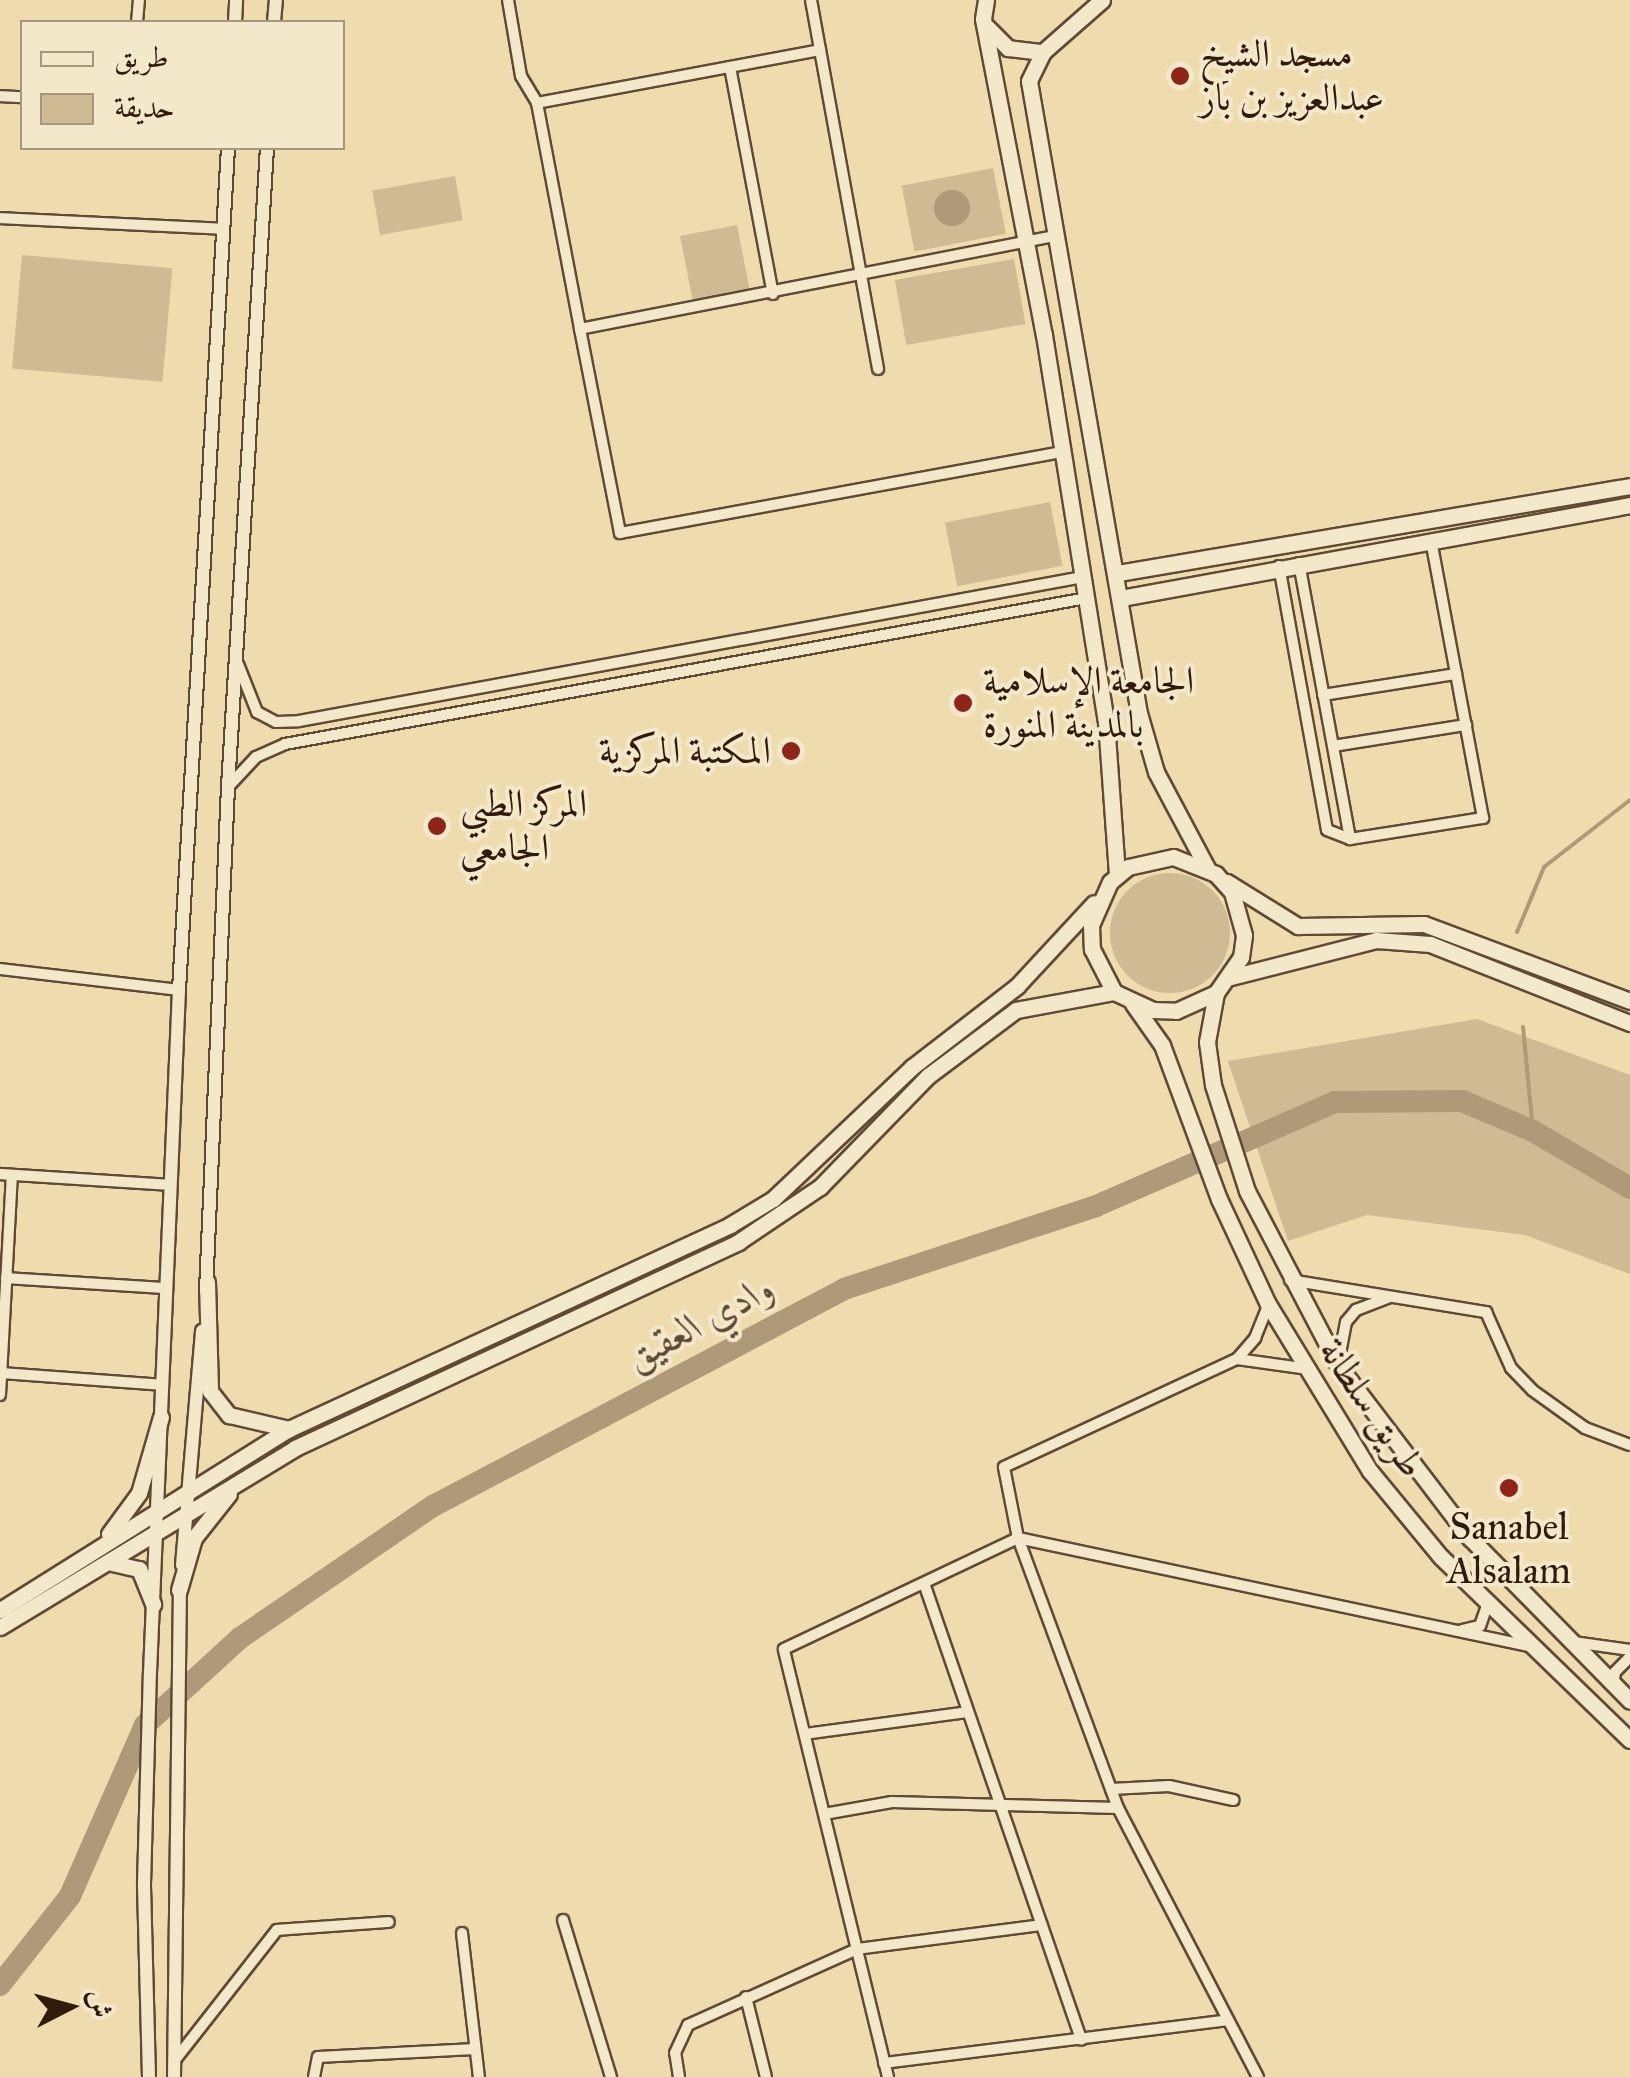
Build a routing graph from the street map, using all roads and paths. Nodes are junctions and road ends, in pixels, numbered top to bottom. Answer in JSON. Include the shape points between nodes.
{"nodes":[{"id":1,"x":508,"y":0,"type":"edge"},
{"id":2,"x":811,"y":0,"type":"edge"},
{"id":3,"x":986,"y":0,"type":"edge"},
{"id":4,"x":1102,"y":0,"type":"edge"},
{"id":5,"x":983,"y":19,"type":"junction"},
{"id":6,"x":820,"y":50,"type":"junction"},
{"id":7,"x":1043,"y":52,"type":"junction"},
{"id":8,"x":730,"y":67,"type":"junction"},
{"id":9,"x":537,"y":103,"type":"junction"},
{"id":10,"x":228,"y":150,"type":"edge"},
{"id":11,"x":267,"y":150,"type":"edge"},
{"id":12,"x":1042,"y":166,"type":"junction"},
{"id":13,"x":1011,"y":172,"type":"junction"},
{"id":14,"x":0,"y":218,"type":"edge"},
{"id":15,"x":222,"y":229,"type":"junction"},
{"id":16,"x":1054,"y":236,"type":"junction"},
{"id":17,"x":1026,"y":243,"type":"junction"},
{"id":18,"x":861,"y":278,"type":"junction"},
{"id":19,"x":773,"y":294,"type":"junction"},
{"id":20,"x":580,"y":328,"type":"junction"},
{"id":21,"x":878,"y":368,"type":"dead end"},
{"id":22,"x":1062,"y":452,"type":"junction"},
{"id":23,"x":1630,"y":486,"type":"edge"},
{"id":24,"x":1630,"y":505,"type":"edge"},
{"id":25,"x":1108,"y":526,"type":"junction"},
{"id":26,"x":1076,"y":532,"type":"junction"},
{"id":27,"x":1431,"y":539,"type":"junction"},
{"id":28,"x":1298,"y":562,"type":"junction"},
{"id":29,"x":1279,"y":565,"type":"junction"},
{"id":30,"x":1118,"y":574,"type":"junction"},
{"id":31,"x":1083,"y":577,"type":"junction"},
{"id":32,"x":1087,"y":598,"type":"junction"},
{"id":33,"x":1121,"y":598,"type":"junction"},
{"id":34,"x":236,"y":657,"type":"junction"},
{"id":35,"x":1456,"y":674,"type":"junction"},
{"id":36,"x":1323,"y":695,"type":"junction"},
{"id":37,"x":330,"y":715,"type":"junction"},
{"id":38,"x":1466,"y":725,"type":"junction"},
{"id":39,"x":332,"y":738,"type":"junction"},
{"id":40,"x":1333,"y":746,"type":"junction"},
{"id":41,"x":228,"y":787,"type":"junction"},
{"id":42,"x":1350,"y":838,"type":"junction"},
{"id":43,"x":1211,"y":871,"type":"junction"},
{"id":44,"x":1118,"y":875,"type":"junction"},
{"id":45,"x":1104,"y":892,"type":"junction"},
{"id":46,"x":0,"y":970,"type":"edge"},
{"id":47,"x":1231,"y":977,"type":"junction"},
{"id":48,"x":180,"y":990,"type":"junction"},
{"id":49,"x":1114,"y":992,"type":"junction"},
{"id":50,"x":1216,"y":994,"type":"junction"},
{"id":51,"x":1630,"y":1001,"type":"edge"},
{"id":52,"x":1132,"y":1003,"type":"junction"},
{"id":53,"x":1630,"y":1024,"type":"edge"},
{"id":54,"x":6,"y":1174,"type":"edge"},
{"id":55,"x":171,"y":1185,"type":"junction"},
{"id":56,"x":6,"y":1278,"type":"junction"},
{"id":57,"x":1289,"y":1280,"type":"junction"},
{"id":58,"x":207,"y":1282,"type":"junction"},
{"id":59,"x":167,"y":1288,"type":"junction"},
{"id":60,"x":1392,"y":1296,"type":"junction"},
{"id":61,"x":1268,"y":1304,"type":"junction"},
{"id":62,"x":1237,"y":1359,"type":"junction"},
{"id":63,"x":1338,"y":1364,"type":"junction"},
{"id":64,"x":1302,"y":1368,"type":"junction"},
{"id":65,"x":1,"y":1373,"type":"edge"},
{"id":66,"x":163,"y":1384,"type":"junction"},
{"id":67,"x":0,"y":1395,"type":"edge"},
{"id":68,"x":162,"y":1417,"type":"junction"},
{"id":69,"x":289,"y":1430,"type":"junction"},
{"id":70,"x":1629,"y":1441,"type":"edge"},
{"id":71,"x":261,"y":1467,"type":"junction"},
{"id":72,"x":188,"y":1490,"type":"junction"},
{"id":73,"x":160,"y":1508,"type":"junction"},
{"id":74,"x":186,"y":1515,"type":"junction"},
{"id":75,"x":159,"y":1532,"type":"junction"},
{"id":76,"x":1018,"y":1538,"type":"junction"},
{"id":77,"x":90,"y":1564,"type":"junction"},
{"id":78,"x":924,"y":1583,"type":"junction"},
{"id":79,"x":179,"y":1590,"type":"junction"},
{"id":80,"x":1488,"y":1603,"type":"junction"},
{"id":81,"x":153,"y":1604,"type":"junction"},
{"id":82,"x":0,"y":1610,"type":"edge"},
{"id":83,"x":0,"y":1627,"type":"edge"},
{"id":84,"x":1457,"y":1630,"type":"junction"},
{"id":85,"x":1573,"y":1642,"type":"junction"},
{"id":86,"x":1534,"y":1648,"type":"junction"},
{"id":87,"x":1630,"y":1653,"type":"edge"},
{"id":88,"x":1614,"y":1685,"type":"junction"},
{"id":89,"x":1630,"y":1701,"type":"edge"},
{"id":90,"x":968,"y":1712,"type":"junction"},
{"id":91,"x":805,"y":1734,"type":"junction"},
{"id":92,"x":1630,"y":1740,"type":"edge"},
{"id":93,"x":1111,"y":1789,"type":"junction"},
{"id":94,"x":1233,"y":1800,"type":"dead end"},
{"id":95,"x":1118,"y":1808,"type":"junction"},
{"id":96,"x":1002,"y":1810,"type":"junction"},
{"id":97,"x":824,"y":1814,"type":"junction"},
{"id":98,"x":563,"y":1920,"type":"dead end"},
{"id":99,"x":388,"y":1922,"type":"dead end"},
{"id":100,"x":1041,"y":1925,"type":"junction"},
{"id":101,"x":462,"y":1933,"type":"dead end"},
{"id":102,"x":857,"y":1948,"type":"junction"},
{"id":103,"x":746,"y":1997,"type":"junction"},
{"id":104,"x":1228,"y":2020,"type":"junction"},
{"id":105,"x":1080,"y":2040,"type":"junction"},
{"id":106,"x":475,"y":2049,"type":"junction"},
{"id":107,"x":174,"y":2061,"type":"junction"},
{"id":108,"x":884,"y":2062,"type":"junction"},
{"id":109,"x":149,"y":2077,"type":"edge"},
{"id":110,"x":174,"y":2077,"type":"edge"},
{"id":111,"x":314,"y":2077,"type":"edge"},
{"id":112,"x":479,"y":2077,"type":"edge"},
{"id":113,"x":612,"y":2077,"type":"edge"},
{"id":114,"x":679,"y":2077,"type":"edge"},
{"id":115,"x":766,"y":2077,"type":"edge"},
{"id":116,"x":888,"y":2077,"type":"edge"},
{"id":117,"x":1258,"y":2077,"type":"edge"}],
"edges":[{"from":1,"to":9,"type":"street","via":[[521,76]]},
{"from":2,"to":6,"type":"street"},
{"from":3,"to":5,"type":"main road"},
{"from":4,"to":7,"type":"main road"},
{"from":5,"to":7,"type":"main road","via":[[1008,48]]},
{"from":5,"to":13,"type":"main road"},
{"from":6,"to":8,"type":"street"},
{"from":6,"to":18,"type":"street"},
{"from":7,"to":12,"type":"main road","via":[[1029,81]]},
{"from":8,"to":9,"type":"street"},
{"from":8,"to":19,"type":"street"},
{"from":9,"to":20,"type":"street"},
{"from":10,"to":15,"type":"street"},
{"from":11,"to":34,"type":"street"},
{"from":12,"to":13,"type":"main road"},
{"from":12,"to":16,"type":"main road"},
{"from":13,"to":17,"type":"main road"},
{"from":14,"to":15,"type":"street"},
{"from":15,"to":48,"type":"street"},
{"from":16,"to":17,"type":"street"},
{"from":16,"to":25,"type":"main road"},
{"from":17,"to":18,"type":"street"},
{"from":17,"to":22,"type":"main road"},
{"from":18,"to":19,"type":"street"},
{"from":18,"to":21,"type":"street"},
{"from":19,"to":20,"type":"street"},
{"from":20,"to":22,"type":"street","via":[[620,534]]},
{"from":22,"to":26,"type":"main road"},
{"from":23,"to":30,"type":"main road"},
{"from":24,"to":27,"type":"main road"},
{"from":25,"to":26,"type":"main road"},
{"from":25,"to":30,"type":"main road"},
{"from":26,"to":31,"type":"main road"},
{"from":27,"to":28,"type":"main road"},
{"from":27,"to":35,"type":"street"},
{"from":28,"to":29,"type":"main road"},
{"from":28,"to":36,"type":"street"},
{"from":29,"to":33,"type":"main road"},
{"from":29,"to":42,"type":"street","via":[[1326,830]]},
{"from":30,"to":33,"type":"main road"},
{"from":31,"to":32,"type":"main road"},
{"from":31,"to":37,"type":"street"},
{"from":32,"to":39,"type":"street"},
{"from":32,"to":44,"type":"main road","via":[[1106,721]]},
{"from":33,"to":43,"type":"main road","via":[[1156,772]]},
{"from":34,"to":37,"type":"street","via":[[257,712],[276,722]]},
{"from":34,"to":41,"type":"street"},
{"from":35,"to":36,"type":"street"},
{"from":35,"to":38,"type":"street"},
{"from":36,"to":40,"type":"street"},
{"from":37,"to":39,"type":"street"},
{"from":38,"to":40,"type":"street"},
{"from":38,"to":42,"type":"street","via":[[1483,818]]},
{"from":39,"to":41,"type":"street","via":[[269,749]]},
{"from":40,"to":42,"type":"street"},
{"from":41,"to":58,"type":"street"},
{"from":43,"to":44,"type":"main road","via":[[1161,858]]},
{"from":43,"to":47,"type":"main road","via":[[1241,912],[1242,946]]},
{"from":43,"to":51,"type":"main road","via":[[1298,926],[1424,924]]},
{"from":44,"to":45,"type":"main road"},
{"from":45,"to":49,"type":"main road","via":[[1091,925],[1092,949]]},
{"from":45,"to":69,"type":"main road","via":[[1017,986],[942,1041],[773,1199]]},
{"from":46,"to":48,"type":"street"},
{"from":47,"to":50,"type":"main road"},
{"from":47,"to":53,"type":"main road","via":[[1376,940],[1430,944]]},
{"from":48,"to":55,"type":"street"},
{"from":49,"to":52,"type":"main road"},
{"from":49,"to":71,"type":"main road","via":[[1016,1010],[928,1076],[820,1187],[738,1242]]},
{"from":50,"to":52,"type":"main road","via":[[1176,1011]]},
{"from":50,"to":57,"type":"main road","name":"طريق سلطانة","via":[[1206,1042],[1247,1192]]},
{"from":52,"to":61,"type":"main road","name":"طريق سلطانة","via":[[1162,1045]]},
{"from":54,"to":55,"type":"street"},
{"from":54,"to":56,"type":"street"},
{"from":55,"to":59,"type":"street"},
{"from":56,"to":59,"type":"street"},
{"from":56,"to":65,"type":"street"},
{"from":57,"to":60,"type":"street"},
{"from":57,"to":63,"type":"main road","name":"طريق سلطانة"},
{"from":58,"to":69,"type":"main road","via":[[210,1391],[230,1415]]},
{"from":58,"to":72,"type":"street"},
{"from":59,"to":66,"type":"street"},
{"from":60,"to":63,"type":"street","via":[[1356,1310],[1346,1322]]},
{"from":60,"to":70,"type":"street","via":[[1486,1312],[1511,1368],[1532,1390],[1586,1428]]},
{"from":61,"to":62,"type":"street","via":[[1255,1338]]},
{"from":61,"to":64,"type":"main road","name":"طريق سلطانة"},
{"from":62,"to":64,"type":"street"},
{"from":62,"to":76,"type":"street","via":[[1004,1467]]},
{"from":63,"to":85,"type":"main road","name":"طريق سلطانة","via":[[1470,1538]]},
{"from":64,"to":80,"type":"main road","name":"طريق سلطانة","via":[[1370,1472]]},
{"from":65,"to":66,"type":"street"},
{"from":65,"to":67,"type":"street"},
{"from":66,"to":68,"type":"street"},
{"from":68,"to":73,"type":"street"},
{"from":68,"to":77,"type":"main road","via":[[132,1507]]},
{"from":69,"to":72,"type":"main road"},
{"from":71,"to":74,"type":"main road"},
{"from":71,"to":79,"type":"main road","via":[[206,1519]]},
{"from":72,"to":73,"type":"main road"},
{"from":72,"to":74,"type":"street"},
{"from":73,"to":75,"type":"street"},
{"from":73,"to":77,"type":"main road"},
{"from":74,"to":75,"type":"main road"},
{"from":74,"to":79,"type":"street"},
{"from":75,"to":77,"type":"main road"},
{"from":75,"to":81,"type":"street"},
{"from":76,"to":78,"type":"street"},
{"from":76,"to":84,"type":"street"},
{"from":76,"to":93,"type":"street"},
{"from":77,"to":81,"type":"main road","via":[[132,1564],[144,1574]]},
{"from":77,"to":82,"type":"main road"},
{"from":77,"to":83,"type":"main road"},
{"from":78,"to":90,"type":"street"},
{"from":78,"to":91,"type":"street","via":[[784,1649]]},
{"from":79,"to":107,"type":"street"},
{"from":80,"to":84,"type":"street","via":[[1480,1626]]},
{"from":80,"to":86,"type":"main road","name":"طريق سلطانة"},
{"from":81,"to":109,"type":"street","via":[[144,1884]]},
{"from":84,"to":86,"type":"street"},
{"from":85,"to":87,"type":"street"},
{"from":85,"to":88,"type":"main road","name":"طريق سلطانة"},
{"from":86,"to":92,"type":"main road","name":"طريق سلطانة"},
{"from":87,"to":88,"type":"street"},
{"from":88,"to":89,"type":"main road","name":"طريق سلطانة"},
{"from":90,"to":91,"type":"street"},
{"from":90,"to":96,"type":"street"},
{"from":91,"to":97,"type":"street"},
{"from":93,"to":94,"type":"street","via":[[1169,1786]]},
{"from":93,"to":95,"type":"street"},
{"from":95,"to":96,"type":"street"},
{"from":95,"to":104,"type":"street"},
{"from":96,"to":97,"type":"street","via":[[892,1802]]},
{"from":96,"to":100,"type":"street"},
{"from":97,"to":102,"type":"street"},
{"from":98,"to":113,"type":"street"},
{"from":99,"to":107,"type":"street","via":[[277,1930]]},
{"from":100,"to":102,"type":"street"},
{"from":100,"to":105,"type":"street"},
{"from":101,"to":106,"type":"street"},
{"from":102,"to":103,"type":"street"},
{"from":102,"to":108,"type":"street"},
{"from":103,"to":114,"type":"street","via":[[679,2033]]},
{"from":103,"to":115,"type":"street"},
{"from":104,"to":105,"type":"street"},
{"from":104,"to":117,"type":"street"},
{"from":105,"to":108,"type":"street"},
{"from":106,"to":111,"type":"street","via":[[318,2057]]},
{"from":106,"to":112,"type":"street"},
{"from":107,"to":110,"type":"street"},
{"from":108,"to":116,"type":"street"}]}
